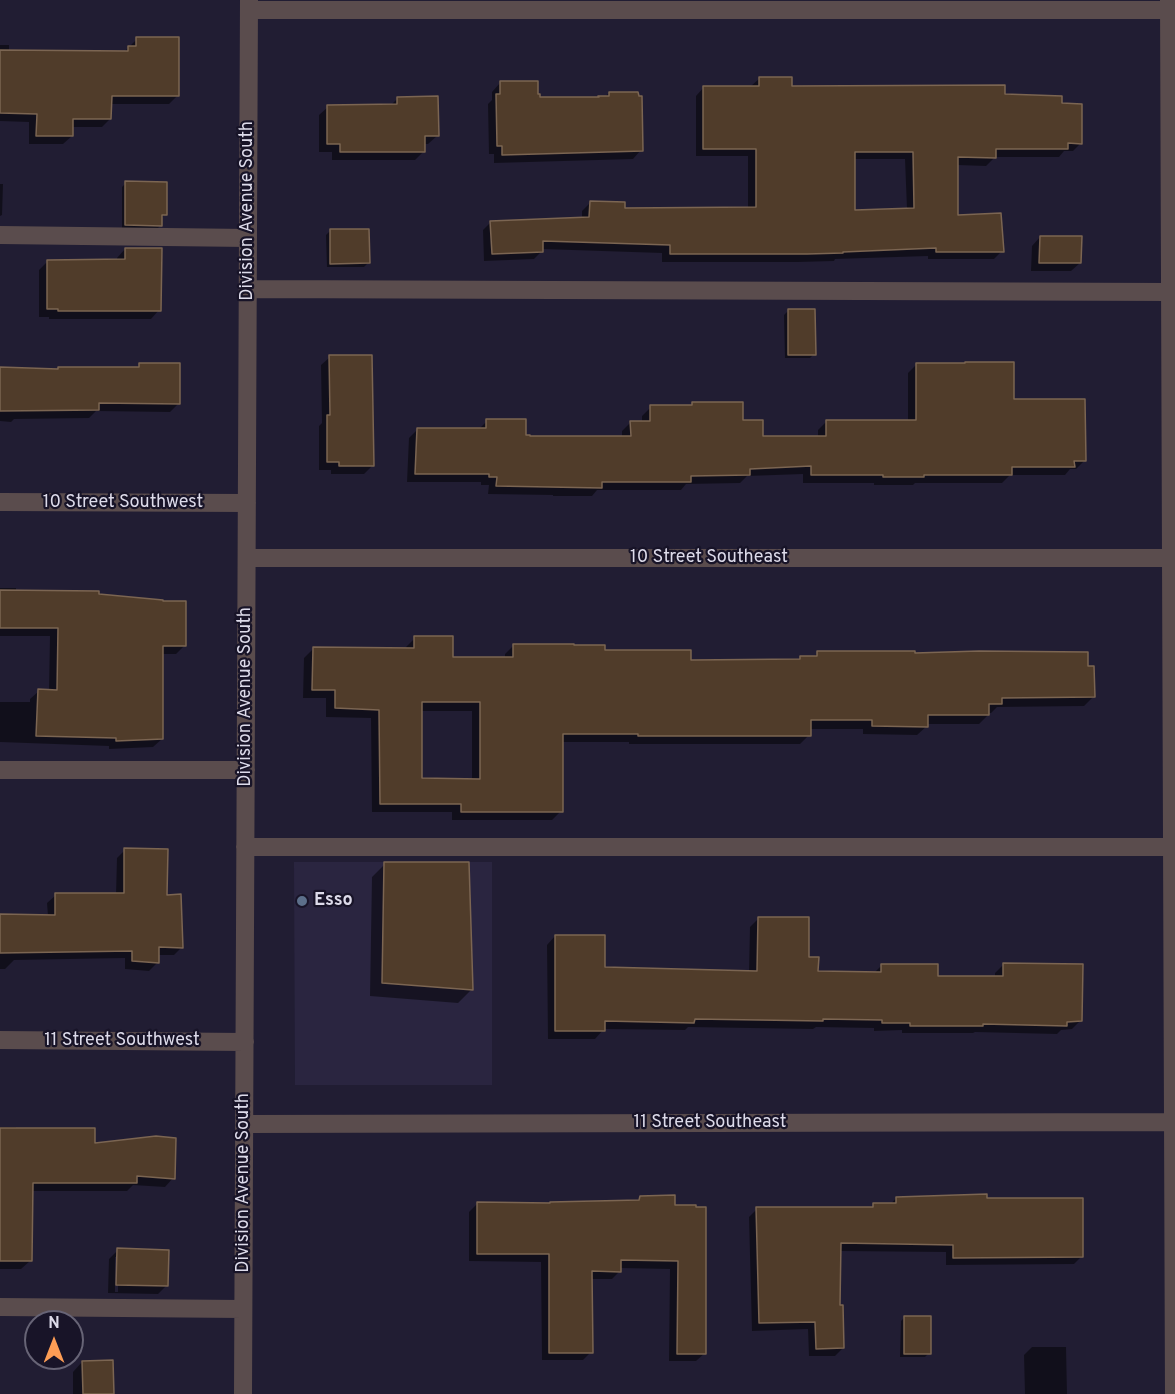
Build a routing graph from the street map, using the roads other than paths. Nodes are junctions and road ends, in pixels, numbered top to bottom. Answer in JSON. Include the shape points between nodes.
{"nodes":[{"id":1,"x":249,"y":5,"type":"edge"},
{"id":2,"x":1171,"y":7,"type":"edge"},
{"id":3,"x":0,"y":236,"type":"edge"},
{"id":4,"x":248,"y":238,"type":"junction"},
{"id":5,"x":248,"y":289,"type":"junction"},
{"id":6,"x":1170,"y":292,"type":"junction"},
{"id":7,"x":0,"y":502,"type":"edge"},
{"id":8,"x":247,"y":503,"type":"junction"},
{"id":9,"x":247,"y":558,"type":"junction"},
{"id":10,"x":1172,"y":558,"type":"junction"},
{"id":11,"x":0,"y":770,"type":"edge"},
{"id":12,"x":246,"y":770,"type":"junction"},
{"id":13,"x":245,"y":846,"type":"junction"},
{"id":14,"x":1174,"y":847,"type":"edge"},
{"id":15,"x":0,"y":1040,"type":"edge"},
{"id":16,"x":244,"y":1042,"type":"junction"},
{"id":17,"x":1174,"y":1122,"type":"edge"},
{"id":18,"x":244,"y":1124,"type":"junction"},
{"id":19,"x":0,"y":1307,"type":"edge"},
{"id":20,"x":243,"y":1309,"type":"junction"},
{"id":21,"x":243,"y":1394,"type":"edge"},
{"id":22,"x":1174,"y":1394,"type":"edge"}],
"edges":[{"from":1,"to":2,"type":"street"},
{"from":1,"to":4,"type":"street","name":"Division Avenue South"},
{"from":2,"to":6,"type":"street"},
{"from":3,"to":4,"type":"street"},
{"from":4,"to":5,"type":"street","name":"Division Avenue South"},
{"from":5,"to":6,"type":"street"},
{"from":5,"to":8,"type":"street","name":"Division Avenue South"},
{"from":6,"to":10,"type":"street"},
{"from":7,"to":8,"type":"street","name":"10 Street Southwest"},
{"from":8,"to":9,"type":"street","name":"Division Avenue South"},
{"from":9,"to":10,"type":"street","name":"10 Street Southeast"},
{"from":9,"to":12,"type":"street","name":"Division Avenue South"},
{"from":10,"to":14,"type":"street"},
{"from":11,"to":12,"type":"street"},
{"from":12,"to":13,"type":"street","name":"Division Avenue South"},
{"from":13,"to":14,"type":"street"},
{"from":13,"to":16,"type":"street","name":"Division Avenue South"},
{"from":14,"to":17,"type":"street"},
{"from":15,"to":16,"type":"street","name":"11 Street Southwest"},
{"from":16,"to":18,"type":"street","name":"Division Avenue South"},
{"from":17,"to":18,"type":"street","name":"11 Street Southeast"},
{"from":17,"to":22,"type":"street"},
{"from":18,"to":20,"type":"street","name":"Division Avenue South"},
{"from":19,"to":20,"type":"street"},
{"from":20,"to":21,"type":"street","name":"Division Avenue South"}]}
